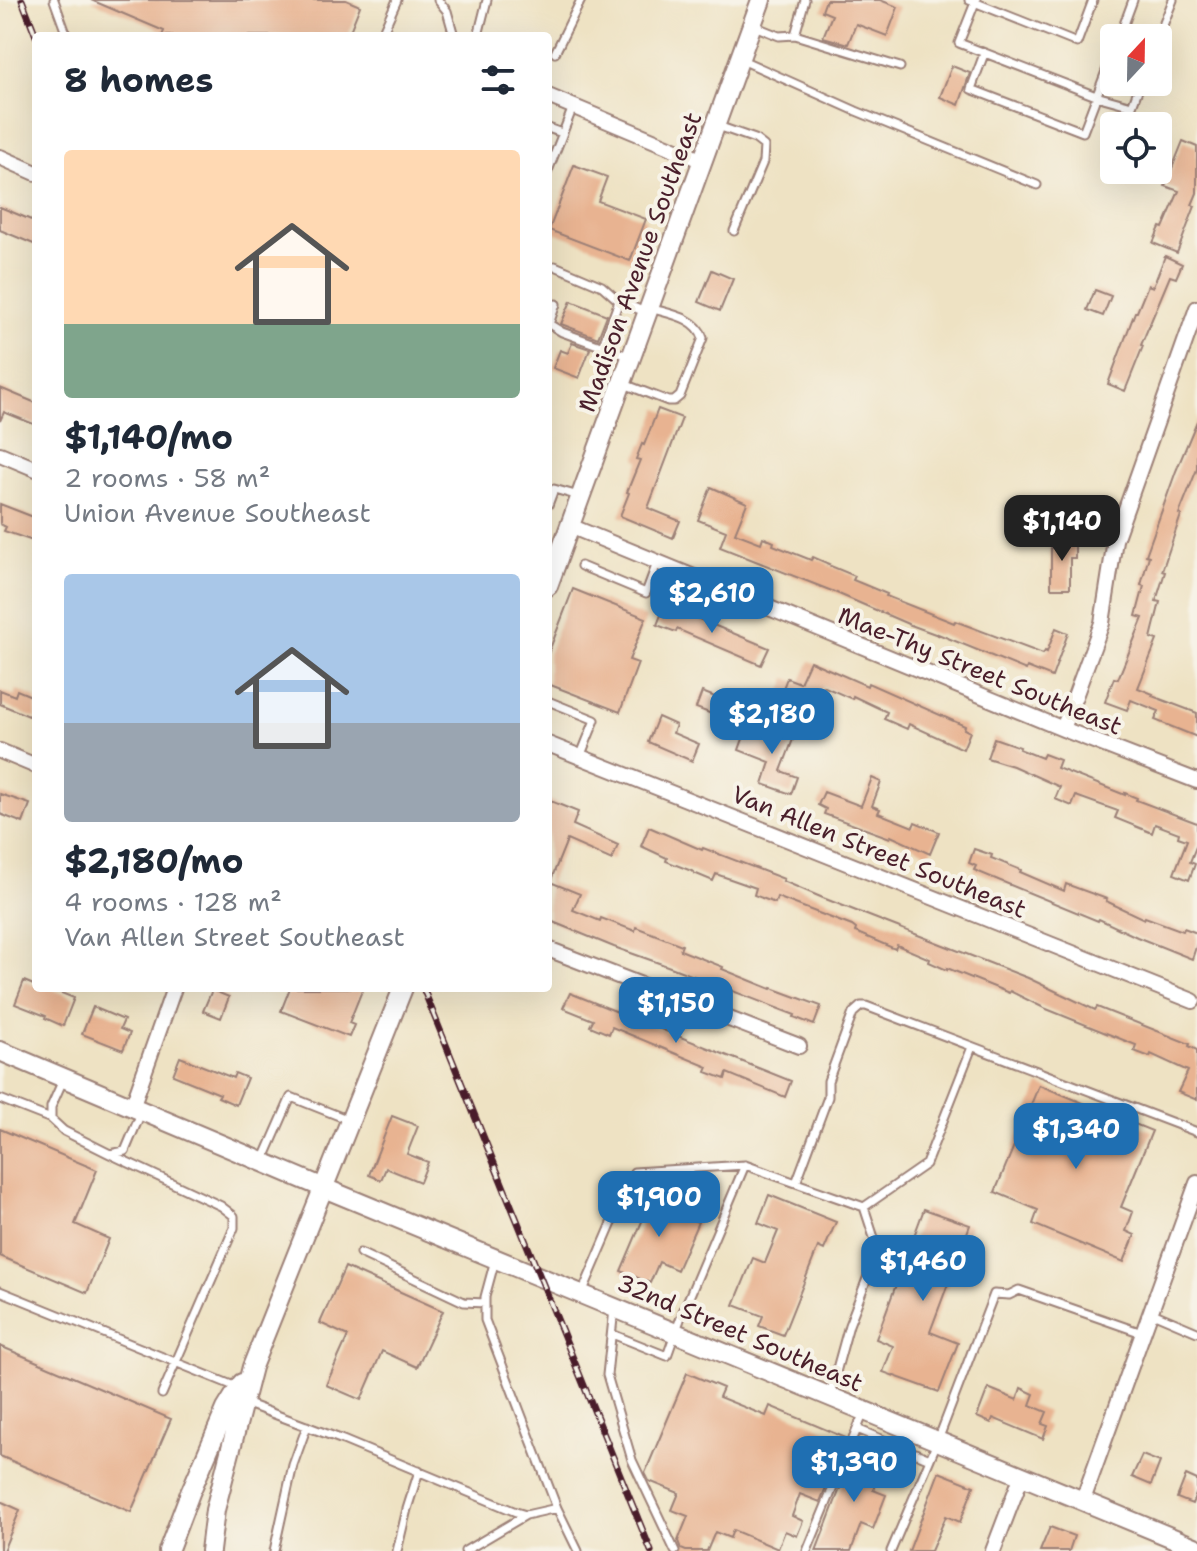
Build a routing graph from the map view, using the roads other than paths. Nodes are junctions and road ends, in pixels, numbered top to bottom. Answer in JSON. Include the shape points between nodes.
{"nodes":[{"id":1,"x":54,"y":0,"type":"edge"},
{"id":2,"x":397,"y":0,"type":"edge"},
{"id":3,"x":438,"y":0,"type":"edge"},
{"id":4,"x":487,"y":0,"type":"edge"},
{"id":5,"x":581,"y":0,"type":"edge"},
{"id":6,"x":761,"y":0,"type":"edge"},
{"id":7,"x":805,"y":0,"type":"edge"},
{"id":8,"x":1093,"y":0,"type":"edge"},
{"id":9,"x":1133,"y":0,"type":"edge"},
{"id":10,"x":1173,"y":0,"type":"edge"},
{"id":11,"x":973,"y":1,"type":"edge"},
{"id":12,"x":1124,"y":24,"type":"edge"},
{"id":13,"x":1164,"y":24,"type":"edge"},
{"id":14,"x":752,"y":25,"type":"junction"},
{"id":15,"x":66,"y":32,"type":"edge"},
{"id":16,"x":383,"y":32,"type":"edge"},
{"id":17,"x":453,"y":32,"type":"edge"},
{"id":18,"x":479,"y":32,"type":"edge"},
{"id":19,"x":795,"y":35,"type":"junction"},
{"id":20,"x":555,"y":53,"type":"dead end"},
{"id":21,"x":984,"y":54,"type":"junction"},
{"id":22,"x":740,"y":59,"type":"junction"},
{"id":23,"x":900,"y":67,"type":"dead end"},
{"id":24,"x":1100,"y":86,"type":"edge"},
{"id":25,"x":1096,"y":96,"type":"junction"},
{"id":26,"x":1136,"y":96,"type":"edge"},
{"id":27,"x":552,"y":98,"type":"edge"},
{"id":28,"x":573,"y":107,"type":"junction"},
{"id":29,"x":716,"y":125,"type":"junction"},
{"id":30,"x":552,"y":129,"type":"edge"},
{"id":31,"x":562,"y":133,"type":"junction"},
{"id":32,"x":0,"y":157,"type":"edge"},
{"id":33,"x":552,"y":160,"type":"edge"},
{"id":34,"x":703,"y":161,"type":"junction"},
{"id":35,"x":32,"y":171,"type":"edge"},
{"id":36,"x":1037,"y":185,"type":"dead end"},
{"id":37,"x":734,"y":231,"type":"dead end"},
{"id":38,"x":555,"y":266,"type":"dead end"},
{"id":39,"x":619,"y":301,"type":"junction"},
{"id":40,"x":556,"y":304,"type":"dead end"},
{"id":41,"x":1197,"y":308,"type":"edge"},
{"id":42,"x":648,"y":310,"type":"junction"},
{"id":43,"x":552,"y":315,"type":"edge"},
{"id":44,"x":552,"y":326,"type":"edge"},
{"id":45,"x":602,"y":347,"type":"junction"},
{"id":46,"x":632,"y":357,"type":"junction"},
{"id":47,"x":622,"y":383,"type":"junction"},
{"id":48,"x":0,"y":454,"type":"edge"},
{"id":49,"x":32,"y":467,"type":"edge"},
{"id":50,"x":552,"y":488,"type":"edge"},
{"id":51,"x":581,"y":496,"type":"junction"},
{"id":52,"x":570,"y":526,"type":"junction"},
{"id":53,"x":553,"y":556,"type":"edge"},
{"id":54,"x":657,"y":563,"type":"junction"},
{"id":55,"x":581,"y":566,"type":"dead end"},
{"id":56,"x":552,"y":703,"type":"edge"},
{"id":57,"x":1063,"y":729,"type":"junction"},
{"id":58,"x":552,"y":746,"type":"edge"},
{"id":59,"x":0,"y":751,"type":"edge"},
{"id":60,"x":580,"y":757,"type":"junction"},
{"id":61,"x":32,"y":764,"type":"edge"},
{"id":62,"x":1197,"y":781,"type":"edge"},
{"id":63,"x":552,"y":951,"type":"edge"},
{"id":64,"x":173,"y":992,"type":"edge"},
{"id":65,"x":401,"y":992,"type":"edge"},
{"id":66,"x":1193,"y":1001,"type":"dead end"},
{"id":67,"x":799,"y":1046,"type":"dead end"},
{"id":68,"x":972,"y":1047,"type":"junction"},
{"id":69,"x":0,"y":1051,"type":"edge"},
{"id":70,"x":64,"y":1078,"type":"junction"},
{"id":71,"x":0,"y":1099,"type":"edge"},
{"id":72,"x":137,"y":1109,"type":"junction"},
{"id":73,"x":51,"y":1119,"type":"junction"},
{"id":74,"x":351,"y":1121,"type":"junction"},
{"id":75,"x":1197,"y":1132,"type":"edge"},
{"id":76,"x":110,"y":1154,"type":"junction"},
{"id":77,"x":263,"y":1162,"type":"junction"},
{"id":78,"x":745,"y":1165,"type":"junction"},
{"id":79,"x":796,"y":1183,"type":"junction"},
{"id":80,"x":1197,"y":1183,"type":"edge"},
{"id":81,"x":324,"y":1188,"type":"junction"},
{"id":82,"x":864,"y":1207,"type":"junction"},
{"id":83,"x":360,"y":1253,"type":"dead end"},
{"id":84,"x":496,"y":1258,"type":"junction"},
{"id":85,"x":0,"y":1291,"type":"edge"},
{"id":86,"x":582,"y":1293,"type":"junction"},
{"id":87,"x":485,"y":1303,"type":"junction"},
{"id":88,"x":615,"y":1307,"type":"junction"},
{"id":89,"x":1150,"y":1312,"type":"junction"},
{"id":90,"x":675,"y":1332,"type":"junction"},
{"id":91,"x":1197,"y":1332,"type":"edge"},
{"id":92,"x":1142,"y":1333,"type":"junction"},
{"id":93,"x":612,"y":1334,"type":"junction"},
{"id":94,"x":176,"y":1362,"type":"junction"},
{"id":95,"x":162,"y":1394,"type":"dead end"},
{"id":96,"x":241,"y":1395,"type":"junction"},
{"id":97,"x":830,"y":1396,"type":"junction"},
{"id":98,"x":864,"y":1410,"type":"junction"},
{"id":99,"x":307,"y":1426,"type":"junction"},
{"id":100,"x":857,"y":1429,"type":"junction"},
{"id":101,"x":938,"y":1440,"type":"junction"},
{"id":102,"x":930,"y":1459,"type":"junction"},
{"id":103,"x":419,"y":1471,"type":"junction"},
{"id":104,"x":1022,"y":1475,"type":"junction"},
{"id":105,"x":1083,"y":1500,"type":"junction"},
{"id":106,"x":557,"y":1508,"type":"junction"},
{"id":107,"x":526,"y":1515,"type":"junction"},
{"id":108,"x":1197,"y":1548,"type":"edge"},
{"id":109,"x":168,"y":1551,"type":"edge"},
{"id":110,"x":210,"y":1551,"type":"edge"},
{"id":111,"x":274,"y":1551,"type":"edge"},
{"id":112,"x":397,"y":1551,"type":"edge"},
{"id":113,"x":465,"y":1551,"type":"edge"},
{"id":114,"x":578,"y":1551,"type":"edge"},
{"id":115,"x":675,"y":1551,"type":"edge"},
{"id":116,"x":807,"y":1551,"type":"edge"},
{"id":117,"x":891,"y":1551,"type":"edge"},
{"id":118,"x":993,"y":1551,"type":"edge"}],
"edges":[{"from":1,"to":15,"type":"lane"},
{"from":2,"to":16,"type":"lane"},
{"from":3,"to":17,"type":"lane"},
{"from":4,"to":18,"type":"lane"},
{"from":5,"to":20,"type":"lane"},
{"from":6,"to":14,"type":"street","name":"Madison Avenue Southeast"},
{"from":7,"to":19,"type":"lane"},
{"from":8,"to":11,"type":"lane","via":[[1077,43]]},
{"from":9,"to":12,"type":"lane"},
{"from":10,"to":13,"type":"lane"},
{"from":11,"to":21,"type":"lane","via":[[959,43]]},
{"from":14,"to":19,"type":"lane","via":[[779,36]]},
{"from":14,"to":22,"type":"street","name":"Madison Avenue Southeast"},
{"from":19,"to":23,"type":"lane"},
{"from":21,"to":25,"type":"lane"},
{"from":21,"to":25,"type":"lane","via":[[971,89],[1083,132]]},
{"from":22,"to":29,"type":"street","name":"Madison Avenue Southeast"},
{"from":22,"to":36,"type":"lane"},
{"from":24,"to":25,"type":"lane"},
{"from":25,"to":26,"type":"lane","via":[[1132,106]]},
{"from":27,"to":28,"type":"street"},
{"from":28,"to":31,"type":"lane"},
{"from":28,"to":34,"type":"street"},
{"from":29,"to":34,"type":"street","name":"Madison Avenue Southeast"},
{"from":29,"to":37,"type":"lane","via":[[764,146],[763,162]]},
{"from":30,"to":31,"type":"lane"},
{"from":31,"to":33,"type":"lane"},
{"from":32,"to":35,"type":"street"},
{"from":34,"to":42,"type":"street","name":"Madison Avenue Southeast"},
{"from":38,"to":39,"type":"lane","via":[[602,286]]},
{"from":39,"to":42,"type":"lane"},
{"from":39,"to":45,"type":"lane"},
{"from":40,"to":43,"type":"lane"},
{"from":41,"to":57,"type":"street","via":[[1115,540],[1102,623]]},
{"from":42,"to":46,"type":"street","name":"Madison Avenue Southeast"},
{"from":42,"to":47,"type":"lane","via":[[688,320],[703,338],[674,401]]},
{"from":44,"to":45,"type":"lane"},
{"from":45,"to":46,"type":"lane"},
{"from":46,"to":47,"type":"street","name":"Madison Avenue Southeast"},
{"from":47,"to":51,"type":"street","name":"Madison Avenue Southeast"},
{"from":48,"to":49,"type":"street"},
{"from":50,"to":51,"type":"lane"},
{"from":51,"to":52,"type":"street","name":"Madison Avenue Southeast"},
{"from":52,"to":53,"type":"street","name":"Madison Avenue Southeast"},
{"from":52,"to":54,"type":"street","name":"Mae-Thy Street Southeast"},
{"from":54,"to":55,"type":"lane","via":[[646,593]]},
{"from":54,"to":57,"type":"street","name":"Mae-Thy Street Southeast"},
{"from":56,"to":60,"type":"lane","via":[[595,720]]},
{"from":57,"to":62,"type":"street","name":"Mae-Thy Street Southeast"},
{"from":58,"to":60,"type":"street","name":"Van Allen Street Southeast"},
{"from":59,"to":61,"type":"street"},
{"from":60,"to":66,"type":"street","name":"Van Allen Street Southeast"},
{"from":63,"to":67,"type":"street"},
{"from":64,"to":72,"type":"street"},
{"from":65,"to":74,"type":"street"},
{"from":68,"to":75,"type":"lane"},
{"from":68,"to":79,"type":"lane","via":[[866,1006],[857,1009]]},
{"from":68,"to":82,"type":"lane","via":[[926,1164]]},
{"from":69,"to":70,"type":"street","name":"32nd Street Southeast"},
{"from":70,"to":72,"type":"street","name":"32nd Street Southeast"},
{"from":70,"to":73,"type":"lane"},
{"from":71,"to":73,"type":"lane"},
{"from":72,"to":76,"type":"lane","via":[[125,1151]]},
{"from":72,"to":77,"type":"street","name":"32nd Street Southeast"},
{"from":73,"to":76,"type":"lane"},
{"from":74,"to":77,"type":"lane","via":[[291,1097]]},
{"from":74,"to":81,"type":"street"},
{"from":76,"to":94,"type":"lane","via":[[234,1216],[234,1228]]},
{"from":77,"to":81,"type":"street","name":"32nd Street Southeast"},
{"from":78,"to":79,"type":"lane"},
{"from":78,"to":86,"type":"lane","via":[[634,1172]]},
{"from":78,"to":90,"type":"lane"},
{"from":79,"to":82,"type":"lane"},
{"from":80,"to":89,"type":"street"},
{"from":81,"to":84,"type":"street","name":"32nd Street Southeast"},
{"from":81,"to":96,"type":"street"},
{"from":82,"to":97,"type":"lane","via":[[878,1250],[849,1325]]},
{"from":83,"to":87,"type":"lane","via":[[464,1302]]},
{"from":84,"to":86,"type":"street","name":"32nd Street Southeast"},
{"from":84,"to":87,"type":"lane"},
{"from":85,"to":94,"type":"lane"},
{"from":86,"to":88,"type":"street","name":"32nd Street Southeast"},
{"from":87,"to":106,"type":"lane","via":[[485,1320]]},
{"from":88,"to":90,"type":"street","name":"32nd Street Southeast"},
{"from":88,"to":93,"type":"lane"},
{"from":89,"to":91,"type":"lane"},
{"from":89,"to":92,"type":"street"},
{"from":90,"to":93,"type":"lane","via":[[667,1356]]},
{"from":90,"to":97,"type":"street","name":"32nd Street Southeast"},
{"from":92,"to":101,"type":"lane","via":[[1019,1290],[994,1294]]},
{"from":92,"to":105,"type":"street"},
{"from":93,"to":115,"type":"lane","via":[[607,1375],[632,1460]]},
{"from":94,"to":95,"type":"lane"},
{"from":94,"to":96,"type":"lane"},
{"from":96,"to":99,"type":"lane"},
{"from":96,"to":109,"type":"street","via":[[226,1409]]},
{"from":96,"to":110,"type":"street"},
{"from":97,"to":98,"type":"street","name":"32nd Street Southeast"},
{"from":98,"to":100,"type":"lane"},
{"from":98,"to":101,"type":"street","name":"32nd Street Southeast"},
{"from":99,"to":103,"type":"lane"},
{"from":99,"to":111,"type":"lane"},
{"from":100,"to":102,"type":"lane"},
{"from":100,"to":116,"type":"lane"},
{"from":101,"to":102,"type":"lane"},
{"from":101,"to":104,"type":"street","name":"32nd Street Southeast"},
{"from":102,"to":117,"type":"lane"},
{"from":103,"to":107,"type":"lane"},
{"from":103,"to":112,"type":"lane"},
{"from":104,"to":105,"type":"street","name":"32nd Street Southeast"},
{"from":104,"to":118,"type":"street"},
{"from":105,"to":108,"type":"street","name":"32nd Street Southeast"},
{"from":106,"to":107,"type":"lane"},
{"from":106,"to":114,"type":"lane"},
{"from":107,"to":113,"type":"lane"}]}
